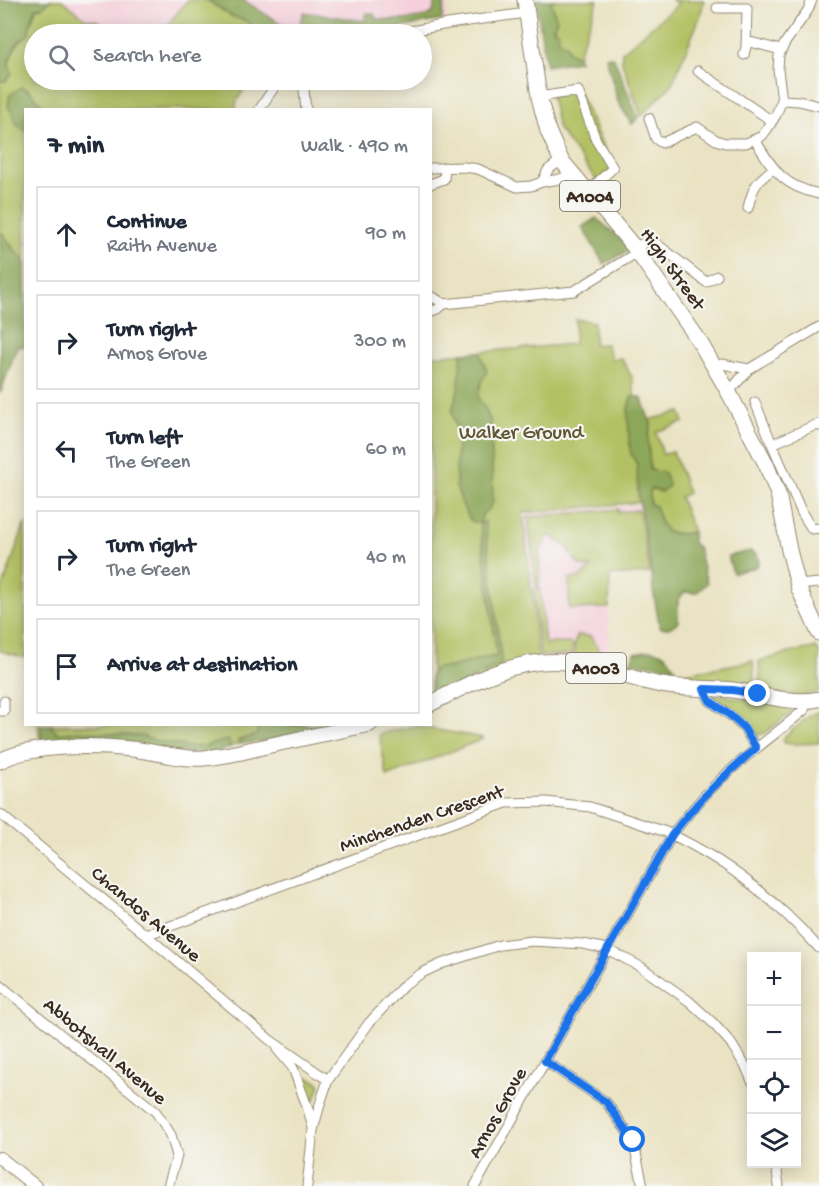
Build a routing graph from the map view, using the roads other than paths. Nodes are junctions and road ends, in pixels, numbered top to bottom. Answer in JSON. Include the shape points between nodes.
{"nodes":[{"id":1,"x":812,"y":0,"type":"edge"},
{"id":2,"x":525,"y":6,"type":"edge"},
{"id":3,"x":717,"y":8,"type":"dead end"},
{"id":4,"x":432,"y":27,"type":"edge"},
{"id":5,"x":746,"y":41,"type":"junction"},
{"id":6,"x":781,"y":50,"type":"junction"},
{"id":7,"x":744,"y":55,"type":"dead end"},
{"id":8,"x":698,"y":71,"type":"dead end"},
{"id":9,"x":272,"y":90,"type":"edge"},
{"id":10,"x":304,"y":90,"type":"edge"},
{"id":11,"x":539,"y":96,"type":"junction"},
{"id":12,"x":782,"y":100,"type":"junction"},
{"id":13,"x":819,"y":106,"type":"edge"},
{"id":14,"x":260,"y":108,"type":"edge"},
{"id":15,"x":306,"y":108,"type":"edge"},
{"id":16,"x":650,"y":118,"type":"dead end"},
{"id":17,"x":772,"y":121,"type":"junction"},
{"id":18,"x":755,"y":140,"type":"junction"},
{"id":19,"x":561,"y":160,"type":"junction"},
{"id":20,"x":445,"y":167,"type":"junction"},
{"id":21,"x":432,"y":168,"type":"edge"},
{"id":22,"x":774,"y":168,"type":"junction"},
{"id":23,"x":572,"y":174,"type":"junction"},
{"id":24,"x":542,"y":182,"type":"junction"},
{"id":25,"x":432,"y":183,"type":"edge"},
{"id":26,"x":587,"y":192,"type":"junction"},
{"id":27,"x":819,"y":194,"type":"edge"},
{"id":28,"x":748,"y":208,"type":"dead end"},
{"id":29,"x":636,"y":250,"type":"junction"},
{"id":30,"x":717,"y":276,"type":"dead end"},
{"id":31,"x":432,"y":297,"type":"edge"},
{"id":32,"x":444,"y":304,"type":"junction"},
{"id":33,"x":432,"y":311,"type":"edge"},
{"id":34,"x":819,"y":327,"type":"edge"},
{"id":35,"x":714,"y":366,"type":"junction"},
{"id":36,"x":749,"y":369,"type":"junction"},
{"id":37,"x":728,"y":391,"type":"junction"},
{"id":38,"x":755,"y":402,"type":"dead end"},
{"id":39,"x":818,"y":425,"type":"edge"},
{"id":40,"x":766,"y":427,"type":"junction"},
{"id":41,"x":751,"y":433,"type":"junction"},
{"id":42,"x":772,"y":444,"type":"junction"},
{"id":43,"x":802,"y":513,"type":"junction"},
{"id":44,"x":783,"y":516,"type":"junction"},
{"id":45,"x":819,"y":528,"type":"edge"},
{"id":46,"x":819,"y":583,"type":"edge"},
{"id":47,"x":798,"y":585,"type":"junction"},
{"id":48,"x":819,"y":633,"type":"edge"},
{"id":49,"x":704,"y":689,"type":"junction"},
{"id":50,"x":814,"y":700,"type":"edge"},
{"id":51,"x":432,"y":703,"type":"edge"},
{"id":52,"x":361,"y":726,"type":"edge"},
{"id":53,"x":756,"y":748,"type":"junction"},
{"id":54,"x":0,"y":761,"type":"edge"},
{"id":55,"x":0,"y":814,"type":"edge"},
{"id":56,"x":672,"y":835,"type":"junction"},
{"id":57,"x":146,"y":935,"type":"junction"},
{"id":58,"x":819,"y":948,"type":"edge"},
{"id":59,"x":607,"y":949,"type":"junction"},
{"id":60,"x":0,"y":985,"type":"edge"},
{"id":61,"x":270,"y":1040,"type":"junction"},
{"id":62,"x":545,"y":1061,"type":"junction"},
{"id":63,"x":747,"y":1069,"type":"edge"},
{"id":64,"x":328,"y":1080,"type":"junction"},
{"id":65,"x":313,"y":1130,"type":"junction"},
{"id":66,"x":0,"y":1158,"type":"edge"},
{"id":67,"x":777,"y":1168,"type":"edge"},
{"id":68,"x":35,"y":1186,"type":"edge"},
{"id":69,"x":168,"y":1186,"type":"edge"},
{"id":70,"x":307,"y":1186,"type":"edge"},
{"id":71,"x":475,"y":1186,"type":"edge"},
{"id":72,"x":643,"y":1186,"type":"edge"},
{"id":73,"x":779,"y":1186,"type":"edge"}],
"edges":[{"from":1,"to":6,"type":"street"},
{"from":2,"to":4,"type":"street"},
{"from":2,"to":11,"type":"main road","name":"High Street","number":"A1004"},
{"from":3,"to":5,"type":"street","via":[[747,8]]},
{"from":5,"to":6,"type":"street"},
{"from":5,"to":7,"type":"street"},
{"from":6,"to":12,"type":"street","via":[[778,70]]},
{"from":8,"to":17,"type":"street"},
{"from":9,"to":14,"type":"street"},
{"from":10,"to":15,"type":"street"},
{"from":11,"to":19,"type":"main road","name":"High Street","number":"A1004"},
{"from":11,"to":26,"type":"street","via":[[578,91],[596,140],[613,168]]},
{"from":12,"to":13,"type":"street"},
{"from":12,"to":17,"type":"street"},
{"from":16,"to":18,"type":"street","via":[[656,139],[662,143],[697,127],[725,143]]},
{"from":17,"to":18,"type":"street"},
{"from":18,"to":22,"type":"street"},
{"from":19,"to":23,"type":"main road","name":"High Street","number":"A1004"},
{"from":19,"to":24,"type":"street","via":[[548,170]]},
{"from":20,"to":21,"type":"street"},
{"from":20,"to":24,"type":"street","via":[[478,169],[517,187]]},
{"from":20,"to":25,"type":"street","via":[[444,178]]},
{"from":22,"to":27,"type":"street","via":[[788,183]]},
{"from":22,"to":28,"type":"street","via":[[757,183]]},
{"from":23,"to":24,"type":"street"},
{"from":23,"to":26,"type":"main road","name":"High Street","number":"A1004"},
{"from":26,"to":29,"type":"main road","name":"High Street","number":"A1004"},
{"from":29,"to":30,"type":"street","via":[[652,240],[706,282]]},
{"from":29,"to":32,"type":"street","via":[[574,291]]},
{"from":29,"to":35,"type":"main road","name":"High Street","number":"A1004"},
{"from":31,"to":32,"type":"street"},
{"from":32,"to":33,"type":"street"},
{"from":34,"to":36,"type":"street"},
{"from":35,"to":36,"type":"street"},
{"from":35,"to":37,"type":"main road","number":"A1004"},
{"from":36,"to":37,"type":"street"},
{"from":37,"to":41,"type":"main road","number":"A1004"},
{"from":38,"to":40,"type":"street"},
{"from":39,"to":42,"type":"street"},
{"from":40,"to":41,"type":"street"},
{"from":40,"to":42,"type":"street"},
{"from":41,"to":44,"type":"main road","number":"A1004","via":[[778,494]]},
{"from":42,"to":43,"type":"street"},
{"from":43,"to":44,"type":"street"},
{"from":43,"to":45,"type":"street","via":[[812,529]]},
{"from":44,"to":47,"type":"main road","number":"A1004"},
{"from":46,"to":47,"type":"street"},
{"from":47,"to":48,"type":"main road","number":"A1004"},
{"from":49,"to":50,"type":"main road","number":"A1003"},
{"from":49,"to":51,"type":"main road","number":"A1003","via":[[659,684],[570,662],[540,662],[473,683]]},
{"from":49,"to":53,"type":"street","via":[[710,701],[744,728]]},
{"from":50,"to":53,"type":"street","name":"Arnos Grove"},
{"from":52,"to":54,"type":"main road","via":[[202,758],[74,747],[30,752]]},
{"from":53,"to":56,"type":"street","name":"Arnos Grove","via":[[705,794]]},
{"from":55,"to":57,"type":"street","name":"Chandos Avenue"},
{"from":56,"to":57,"type":"street","name":"Minchenden Crescent","via":[[590,807],[506,803]]},
{"from":56,"to":58,"type":"street","name":"Minchenden Crescent","via":[[745,879]]},
{"from":56,"to":59,"type":"street","name":"Arnos Grove"},
{"from":57,"to":61,"type":"street","name":"Chandos Avenue"},
{"from":59,"to":62,"type":"street","name":"Arnos Grove"},
{"from":59,"to":63,"type":"street","via":[[641,967],[689,1001],[730,1042]]},
{"from":59,"to":64,"type":"street","via":[[532,941],[500,945],[441,964],[405,984],[369,1023]]},
{"from":60,"to":69,"type":"street","name":"Abbotshall Avenue","via":[[156,1112],[171,1135],[177,1156]]},
{"from":61,"to":64,"type":"street","name":"Chandos Avenue"},
{"from":61,"to":65,"type":"street","name":"Chandos Avenue","via":[[293,1068]]},
{"from":62,"to":71,"type":"street","name":"Arnos Grove"},
{"from":62,"to":72,"type":"street","via":[[606,1102],[633,1140]]},
{"from":64,"to":65,"type":"street"},
{"from":65,"to":70,"type":"street"},
{"from":66,"to":68,"type":"street"},
{"from":67,"to":73,"type":"street"}]}
